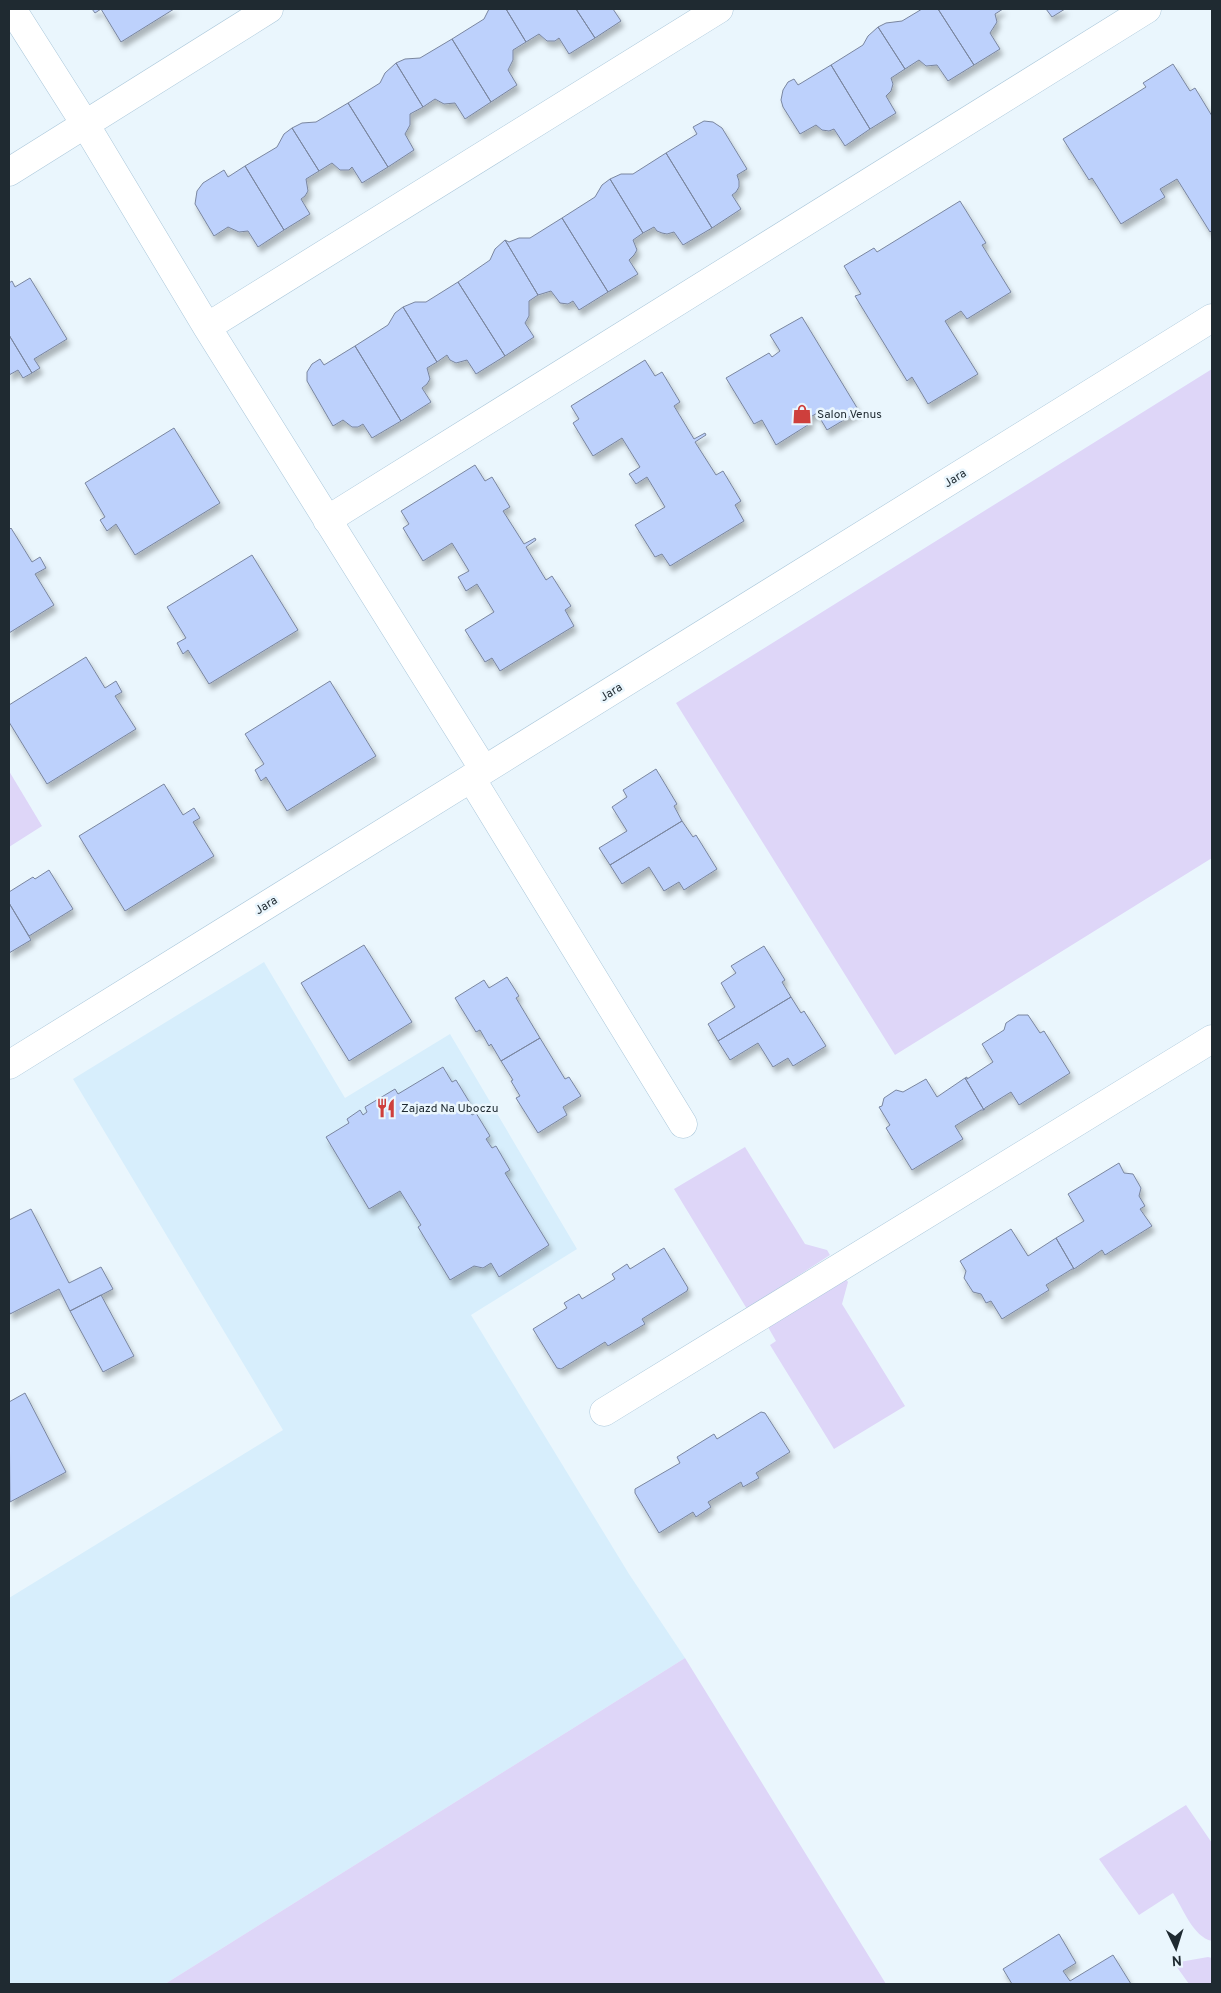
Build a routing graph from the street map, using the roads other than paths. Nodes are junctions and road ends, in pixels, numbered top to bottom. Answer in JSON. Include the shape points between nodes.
{"nodes":[{"id":1,"x":12,"y":9,"type":"edge"},
{"id":2,"x":270,"y":9,"type":"edge"},
{"id":3,"x":719,"y":9,"type":"edge"},
{"id":4,"x":1147,"y":9,"type":"edge"},
{"id":5,"x":85,"y":124,"type":"junction"},
{"id":6,"x":9,"y":172,"type":"edge"},
{"id":7,"x":1212,"y":318,"type":"edge"},
{"id":8,"x":207,"y":327,"type":"junction"},
{"id":9,"x":327,"y":520,"type":"junction"},
{"id":10,"x":478,"y":774,"type":"junction"},
{"id":11,"x":1212,"y":1038,"type":"edge"},
{"id":12,"x":9,"y":1065,"type":"edge"},
{"id":13,"x":683,"y":1124,"type":"dead end"},
{"id":14,"x":604,"y":1412,"type":"dead end"}],
"edges":[{"from":1,"to":5,"type":"street"},
{"from":2,"to":5,"type":"street"},
{"from":3,"to":8,"type":"street"},
{"from":4,"to":9,"type":"street"},
{"from":5,"to":6,"type":"street"},
{"from":5,"to":8,"type":"street"},
{"from":7,"to":10,"type":"street","name":"Jara"},
{"from":8,"to":9,"type":"street"},
{"from":9,"to":10,"type":"street"},
{"from":10,"to":12,"type":"street","name":"Jara"},
{"from":10,"to":13,"type":"street"},
{"from":11,"to":14,"type":"street"}]}
